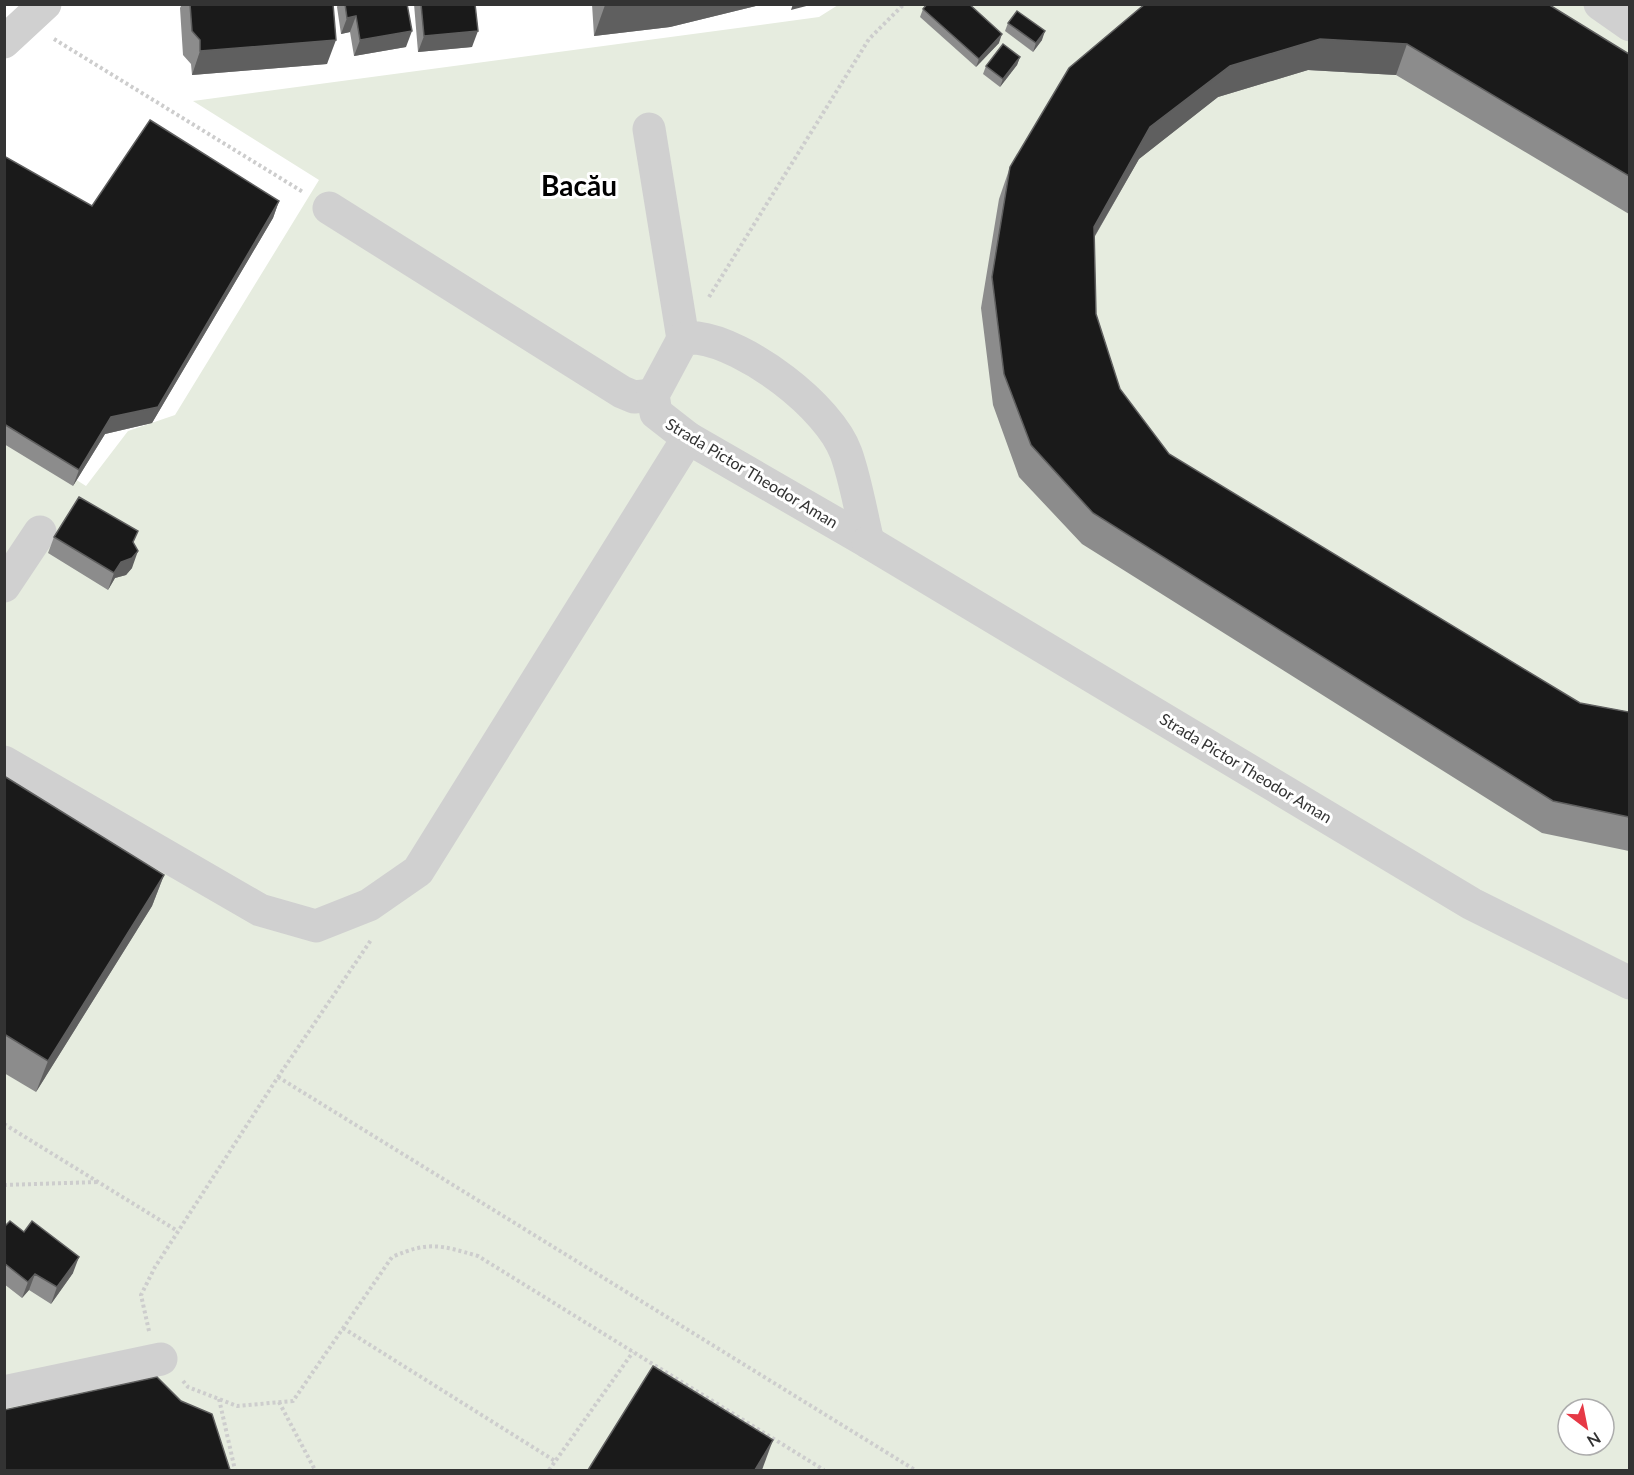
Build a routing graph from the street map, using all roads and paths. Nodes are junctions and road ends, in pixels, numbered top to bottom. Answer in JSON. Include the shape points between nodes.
{"nodes":[{"id":1,"x":904,"y":4,"type":"edge"},
{"id":2,"x":1600,"y":4,"type":"edge"},
{"id":3,"x":25,"y":22,"type":"edge"},
{"id":4,"x":1629,"y":25,"type":"edge"},
{"id":5,"x":649,"y":129,"type":"dead end"},
{"id":6,"x":329,"y":208,"type":"joint"},
{"id":7,"x":683,"y":339,"type":"junction"},
{"id":8,"x":653,"y":395,"type":"junction"},
{"id":9,"x":688,"y":438,"type":"junction"},
{"id":10,"x":40,"y":532,"type":"dead end"},
{"id":11,"x":868,"y":542,"type":"junction"},
{"id":12,"x":4,"y":586,"type":"edge"},
{"id":13,"x":4,"y":762,"type":"edge"},
{"id":14,"x":378,"y":930,"type":"dead end"},
{"id":15,"x":1629,"y":983,"type":"edge"},
{"id":16,"x":278,"y":1077,"type":"junction"},
{"id":17,"x":4,"y":1124,"type":"edge"},
{"id":18,"x":99,"y":1182,"type":"junction"},
{"id":19,"x":4,"y":1185,"type":"edge"},
{"id":20,"x":176,"y":1230,"type":"junction"},
{"id":21,"x":344,"y":1328,"type":"junction"},
{"id":22,"x":633,"y":1352,"type":"junction"},
{"id":23,"x":161,"y":1359,"type":"junction"},
{"id":24,"x":4,"y":1392,"type":"edge"},
{"id":25,"x":219,"y":1400,"type":"junction"},
{"id":26,"x":279,"y":1402,"type":"junction"},
{"id":27,"x":555,"y":1461,"type":"junction"},
{"id":28,"x":235,"y":1470,"type":"edge"},
{"id":29,"x":315,"y":1470,"type":"edge"},
{"id":30,"x":549,"y":1470,"type":"edge"},
{"id":31,"x":824,"y":1470,"type":"edge"},
{"id":32,"x":915,"y":1470,"type":"edge"}],
"edges":[{"from":1,"to":7,"type":"path","via":[[868,39]]},
{"from":2,"to":4,"type":"street"},
{"from":3,"to":6,"type":"path"},
{"from":5,"to":7,"type":"street"},
{"from":6,"to":8,"type":"street","via":[[622,392],[634,397]]},
{"from":7,"to":8,"type":"street"},
{"from":7,"to":11,"type":"street","name":"Strada Pictor Theodor Aman","via":[[710,340],[758,363],[820,412],[845,451]]},
{"from":8,"to":9,"type":"street","name":"Strada Pictor Theodor Aman","via":[[656,413]]},
{"from":9,"to":11,"type":"street","name":"Strada Pictor Theodor Aman"},
{"from":9,"to":13,"type":"street","via":[[418,871],[369,905],[316,926],[261,910]]},
{"from":10,"to":12,"type":"street"},
{"from":11,"to":15,"type":"street","name":"Strada Pictor Theodor Aman","via":[[1472,904]]},
{"from":14,"to":16,"type":"path"},
{"from":16,"to":20,"type":"path"},
{"from":16,"to":32,"type":"path"},
{"from":17,"to":18,"type":"path"},
{"from":18,"to":19,"type":"path"},
{"from":18,"to":20,"type":"path"},
{"from":20,"to":23,"type":"path","via":[[141,1295],[148,1329]]},
{"from":21,"to":22,"type":"path","via":[[392,1257],[414,1247],[440,1245],[478,1256]]},
{"from":21,"to":26,"type":"path","via":[[292,1401]]},
{"from":21,"to":27,"type":"path"},
{"from":22,"to":27,"type":"path"},
{"from":22,"to":31,"type":"path"},
{"from":23,"to":24,"type":"street"},
{"from":23,"to":25,"type":"path","via":[[188,1386]]},
{"from":25,"to":26,"type":"path","via":[[237,1406]]},
{"from":25,"to":28,"type":"path"},
{"from":26,"to":29,"type":"path"},
{"from":27,"to":30,"type":"path"}]}
